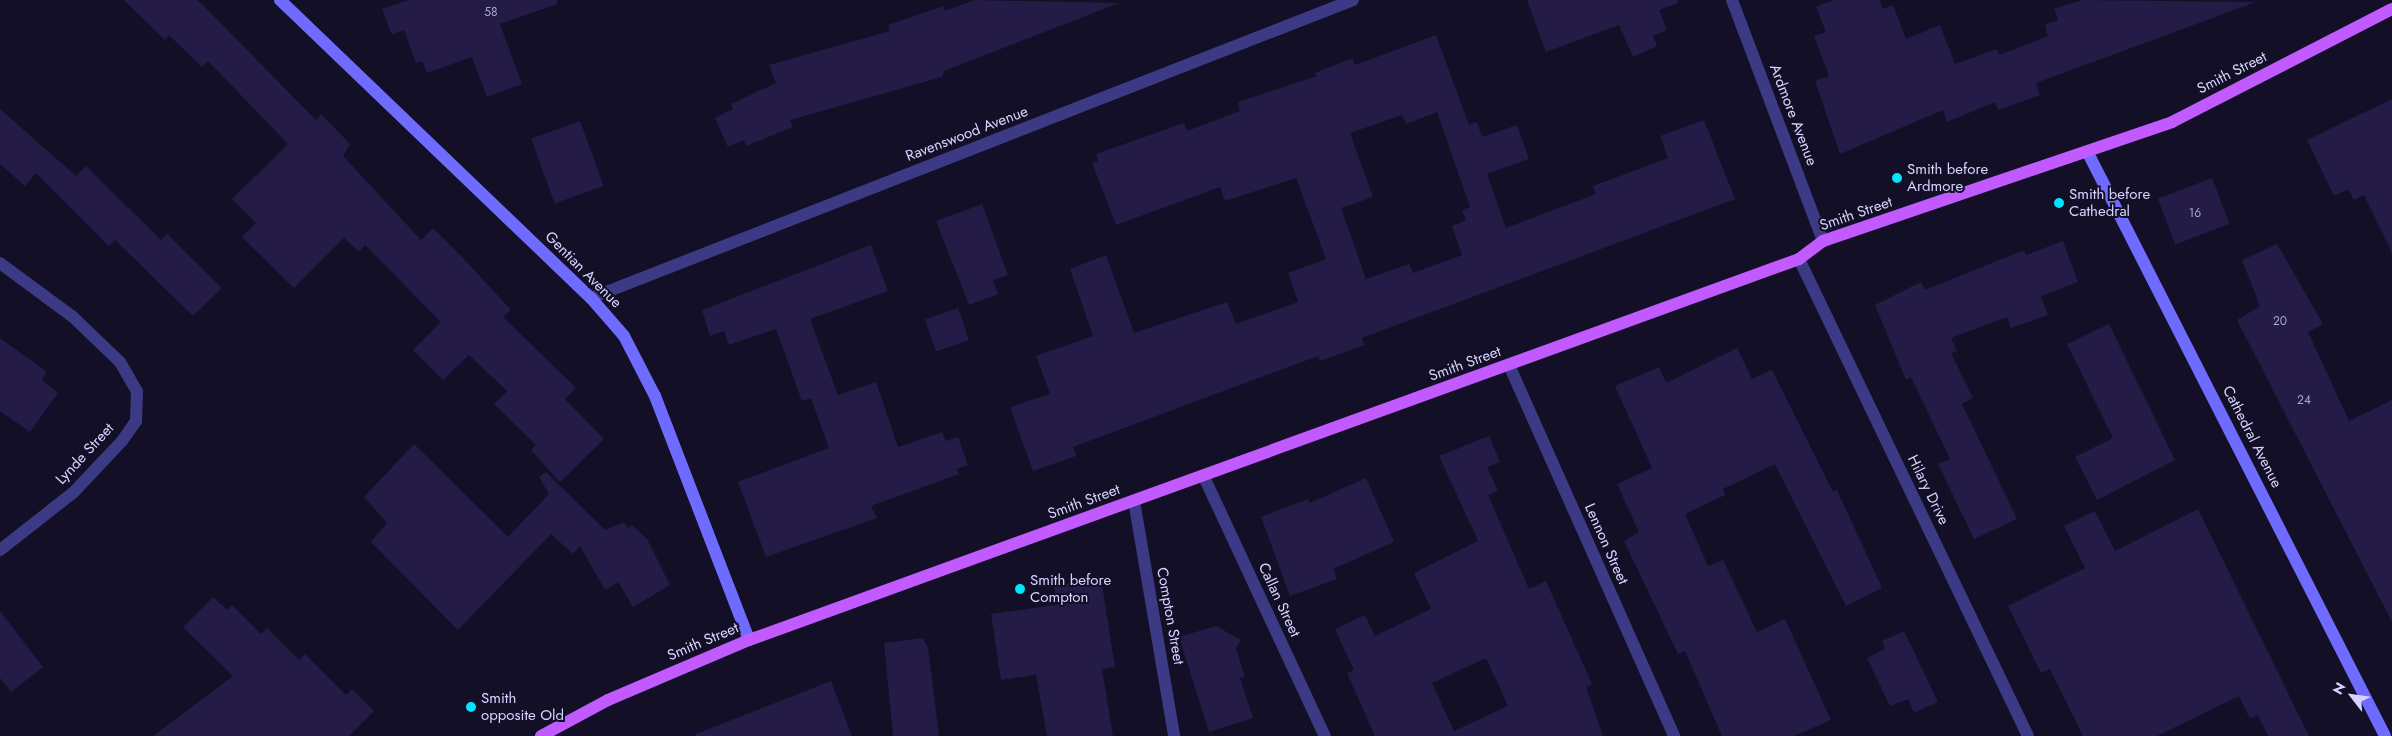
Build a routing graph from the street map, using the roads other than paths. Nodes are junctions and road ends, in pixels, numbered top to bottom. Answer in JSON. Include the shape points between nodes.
{"nodes":[{"id":1,"x":280,"y":0,"type":"edge"},
{"id":2,"x":1353,"y":0,"type":"edge"},
{"id":3,"x":1732,"y":0,"type":"edge"},
{"id":4,"x":2392,"y":9,"type":"edge"},
{"id":5,"x":2088,"y":153,"type":"junction"},
{"id":6,"x":1823,"y":241,"type":"junction"},
{"id":7,"x":1799,"y":259,"type":"junction"},
{"id":8,"x":0,"y":262,"type":"edge"},
{"id":9,"x":592,"y":298,"type":"junction"},
{"id":10,"x":1509,"y":365,"type":"junction"},
{"id":11,"x":1204,"y":477,"type":"junction"},
{"id":12,"x":1134,"y":501,"type":"junction"},
{"id":13,"x":0,"y":550,"type":"edge"},
{"id":14,"x":749,"y":640,"type":"junction"},
{"id":15,"x":541,"y":736,"type":"edge"},
{"id":16,"x":1174,"y":736,"type":"edge"},
{"id":17,"x":1325,"y":736,"type":"edge"},
{"id":18,"x":1674,"y":736,"type":"edge"},
{"id":19,"x":2028,"y":736,"type":"edge"},
{"id":20,"x":2385,"y":736,"type":"edge"}],
"edges":[{"from":1,"to":9,"type":"street","name":"Gentian Avenue"},
{"from":2,"to":9,"type":"street","name":"Ravenswood Avenue"},
{"from":3,"to":6,"type":"street","name":"Ardmore Avenue"},
{"from":4,"to":5,"type":"main road","name":"Smith Street","via":[[2172,122]]},
{"from":5,"to":6,"type":"main road","name":"Smith Street"},
{"from":5,"to":20,"type":"street","name":"Cathedral Avenue"},
{"from":6,"to":7,"type":"main road","name":"Smith Street"},
{"from":7,"to":10,"type":"main road","name":"Smith Street"},
{"from":7,"to":19,"type":"street","name":"Hilary Drive"},
{"from":8,"to":13,"type":"street","name":"Lynde Street","via":[[73,317],[120,362],[136,391],[136,420],[122,441],[74,492]]},
{"from":9,"to":14,"type":"street","name":"Gentian Avenue","via":[[624,336],[655,396]]},
{"from":10,"to":11,"type":"main road","name":"Smith Street"},
{"from":10,"to":18,"type":"street","name":"Lennon Street"},
{"from":11,"to":12,"type":"main road","name":"Smith Street"},
{"from":11,"to":17,"type":"street","name":"Callan Street"},
{"from":12,"to":14,"type":"main road","name":"Smith Street"},
{"from":12,"to":16,"type":"street","name":"Compton Street"},
{"from":14,"to":15,"type":"main road","name":"Smith Street","via":[[608,700]]}]}
